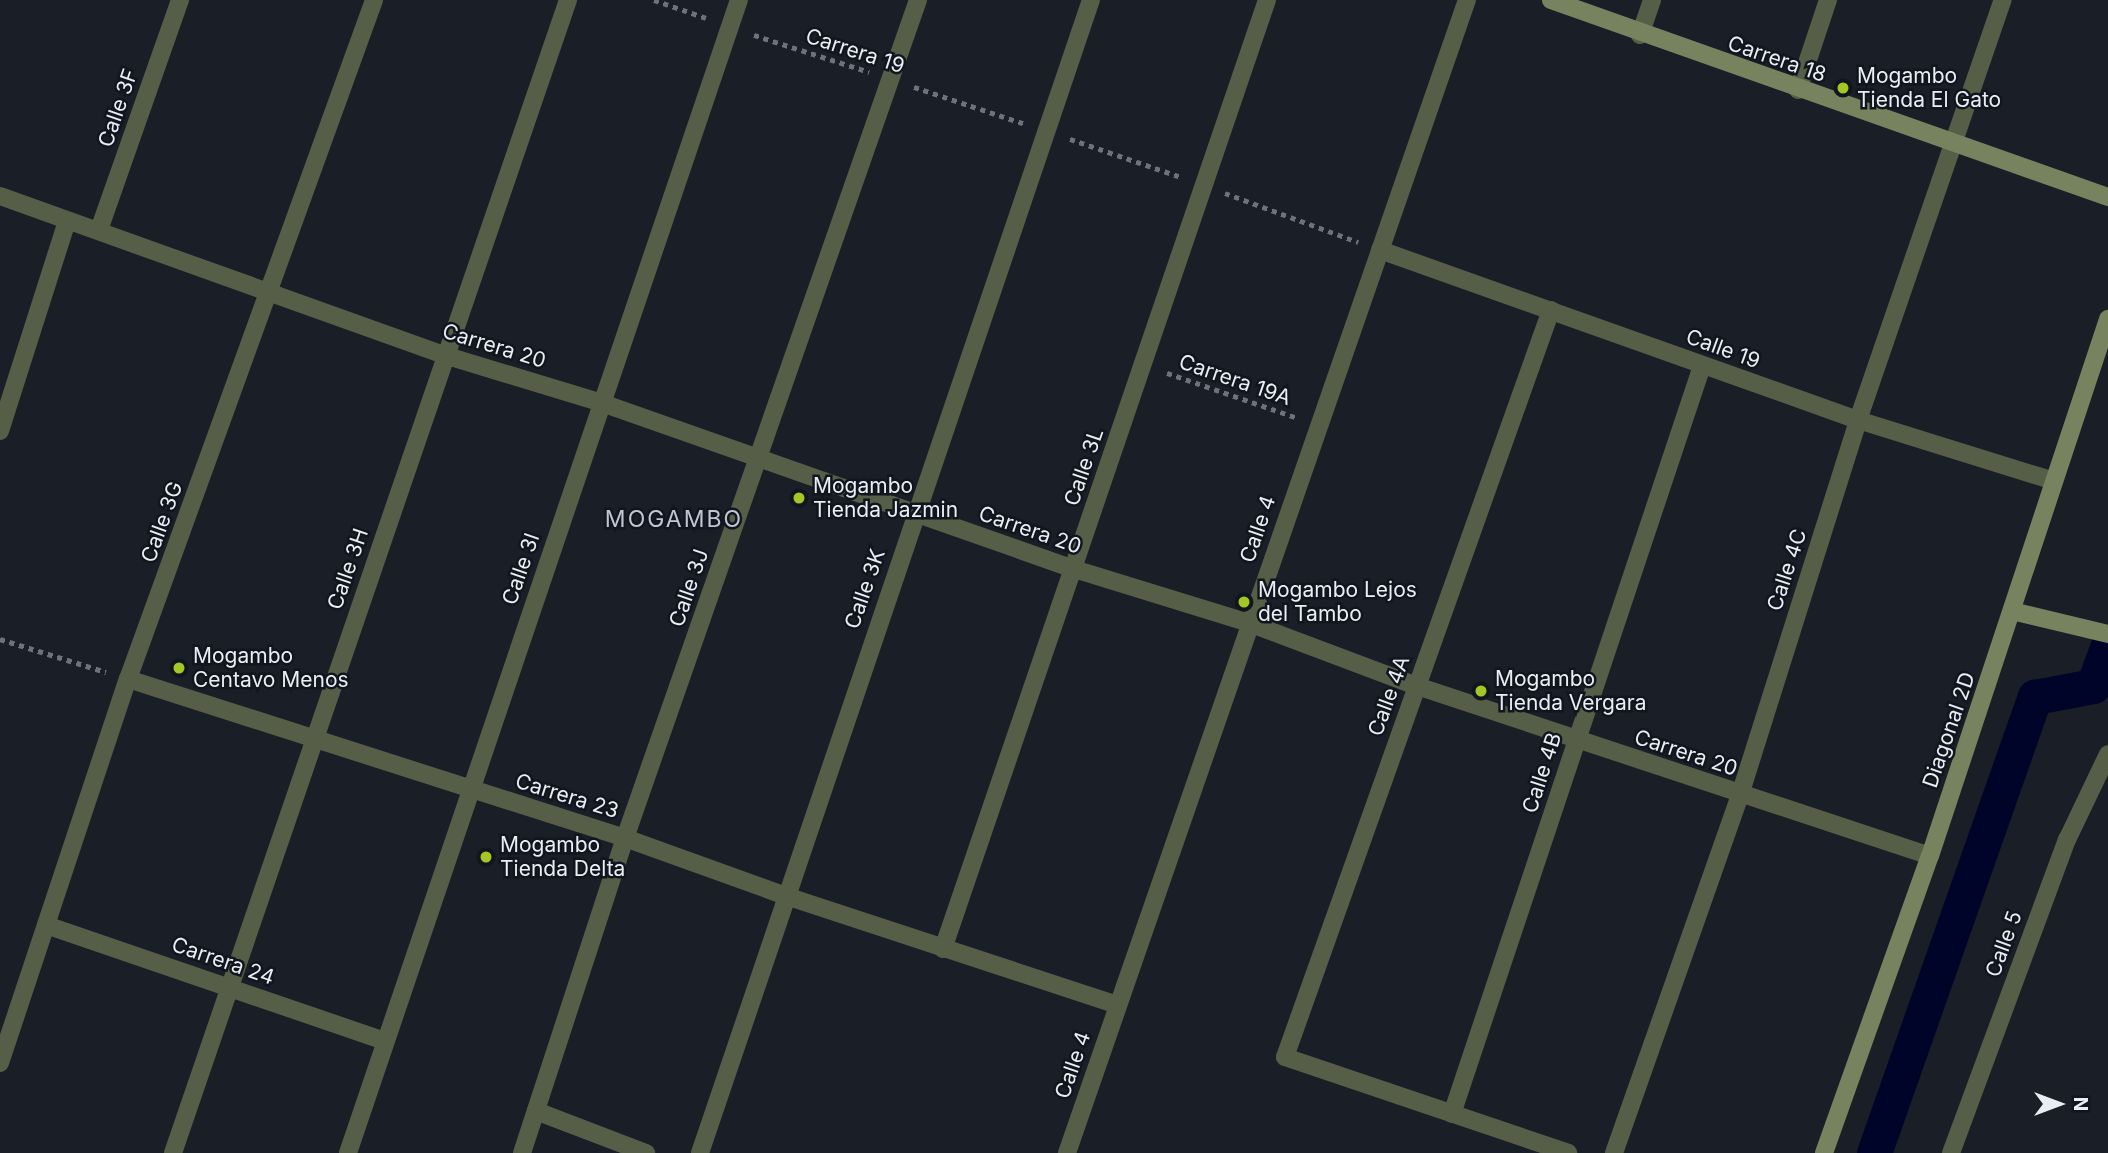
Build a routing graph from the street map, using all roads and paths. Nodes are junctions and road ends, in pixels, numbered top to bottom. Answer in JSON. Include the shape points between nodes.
{"nodes":[{"id":1,"x":180,"y":0,"type":"edge"},
{"id":2,"x":374,"y":0,"type":"edge"},
{"id":3,"x":569,"y":0,"type":"edge"},
{"id":4,"x":654,"y":0,"type":"edge"},
{"id":5,"x":739,"y":0,"type":"edge"},
{"id":6,"x":918,"y":0,"type":"edge"},
{"id":7,"x":1091,"y":0,"type":"edge"},
{"id":8,"x":1267,"y":0,"type":"edge"},
{"id":9,"x":1467,"y":0,"type":"edge"},
{"id":10,"x":1551,"y":0,"type":"edge"},
{"id":11,"x":1652,"y":0,"type":"edge"},
{"id":12,"x":1828,"y":0,"type":"edge"},
{"id":13,"x":2003,"y":0,"type":"edge"},
{"id":14,"x":729,"y":27,"type":"junction"},
{"id":15,"x":1640,"y":35,"type":"junction"},
{"id":16,"x":892,"y":79,"type":"junction"},
{"id":17,"x":1798,"y":90,"type":"junction"},
{"id":18,"x":1046,"y":131,"type":"junction"},
{"id":19,"x":1952,"y":145,"type":"junction"},
{"id":20,"x":0,"y":197,"type":"edge"},
{"id":21,"x":2108,"y":197,"type":"edge"},
{"id":22,"x":67,"y":221,"type":"junction"},
{"id":23,"x":99,"y":230,"type":"junction"},
{"id":24,"x":1380,"y":250,"type":"junction"},
{"id":25,"x":270,"y":295,"type":"junction"},
{"id":26,"x":1551,"y":310,"type":"junction"},
{"id":27,"x":2108,"y":319,"type":"edge"},
{"id":28,"x":444,"y":355,"type":"junction"},
{"id":29,"x":1142,"y":365,"type":"junction"},
{"id":30,"x":1702,"y":366,"type":"junction"},
{"id":31,"x":602,"y":403,"type":"junction"},
{"id":32,"x":1858,"y":420,"type":"junction"},
{"id":33,"x":1318,"y":425,"type":"junction"},
{"id":34,"x":0,"y":430,"type":"edge"},
{"id":35,"x":760,"y":457,"type":"junction"},
{"id":36,"x":2054,"y":481,"type":"junction"},
{"id":37,"x":914,"y":514,"type":"junction"},
{"id":38,"x":1074,"y":569,"type":"junction"},
{"id":39,"x":2012,"y":611,"type":"junction"},
{"id":40,"x":1249,"y":623,"type":"junction"},
{"id":41,"x":2103,"y":632,"type":"edge"},
{"id":42,"x":0,"y":639,"type":"edge"},
{"id":43,"x":128,"y":679,"type":"junction"},
{"id":44,"x":1417,"y":686,"type":"junction"},
{"id":45,"x":315,"y":737,"type":"junction"},
{"id":46,"x":1576,"y":740,"type":"junction"},
{"id":47,"x":2108,"y":754,"type":"edge"},
{"id":48,"x":468,"y":789,"type":"junction"},
{"id":49,"x":1740,"y":795,"type":"junction"},
{"id":50,"x":625,"y":838,"type":"junction"},
{"id":51,"x":1930,"y":856,"type":"junction"},
{"id":52,"x":786,"y":896,"type":"junction"},
{"id":53,"x":46,"y":925,"type":"junction"},
{"id":54,"x":943,"y":949,"type":"junction"},
{"id":55,"x":229,"y":988,"type":"junction"},
{"id":56,"x":1118,"y":1005,"type":"junction"},
{"id":57,"x":385,"y":1041,"type":"junction"},
{"id":58,"x":0,"y":1063,"type":"edge"},
{"id":59,"x":536,"y":1111,"type":"junction"},
{"id":60,"x":1452,"y":1114,"type":"junction"},
{"id":61,"x":173,"y":1153,"type":"edge"},
{"id":62,"x":348,"y":1153,"type":"edge"},
{"id":63,"x":522,"y":1153,"type":"edge"},
{"id":64,"x":646,"y":1153,"type":"edge"},
{"id":65,"x":700,"y":1153,"type":"edge"},
{"id":66,"x":1067,"y":1153,"type":"edge"},
{"id":67,"x":1568,"y":1153,"type":"edge"},
{"id":68,"x":1614,"y":1153,"type":"edge"},
{"id":69,"x":1824,"y":1153,"type":"edge"},
{"id":70,"x":1951,"y":1153,"type":"edge"}],
"edges":[{"from":1,"to":23,"type":"street","name":"Calle 3F"},
{"from":2,"to":25,"type":"street","name":"Calle 3G"},
{"from":3,"to":28,"type":"street","name":"Calle 3H"},
{"from":4,"to":14,"type":"path","name":"Carrera 19"},
{"from":5,"to":14,"type":"street","name":"Calle 3I"},
{"from":6,"to":16,"type":"street","name":"Calle 3J"},
{"from":7,"to":18,"type":"street","name":"Calle 3K"},
{"from":8,"to":29,"type":"street","name":"Calle 3L"},
{"from":9,"to":24,"type":"street","name":"Calle 4"},
{"from":10,"to":15,"type":"street","name":"Carrera 18"},
{"from":11,"to":15,"type":"street"},
{"from":12,"to":17,"type":"street"},
{"from":13,"to":19,"type":"street","name":"Calle 4C"},
{"from":14,"to":16,"type":"path","name":"Carrera 19"},
{"from":14,"to":31,"type":"street","name":"Calle 3I"},
{"from":15,"to":17,"type":"street","name":"Carrera 18"},
{"from":16,"to":18,"type":"path","name":"Carrera 19"},
{"from":16,"to":35,"type":"street","name":"Calle 3J"},
{"from":17,"to":19,"type":"street","name":"Carrera 18"},
{"from":18,"to":37,"type":"street","name":"Calle 3K"},
{"from":19,"to":21,"type":"street","name":"Carrera 18"},
{"from":19,"to":32,"type":"street","name":"Calle 4C"},
{"from":20,"to":22,"type":"street","name":"Carrera 20"},
{"from":22,"to":23,"type":"street","name":"Carrera 20"},
{"from":22,"to":34,"type":"street"},
{"from":23,"to":25,"type":"street","name":"Carrera 20"},
{"from":24,"to":26,"type":"street","name":"Calle 19"},
{"from":24,"to":33,"type":"street","name":"Calle 4"},
{"from":25,"to":28,"type":"street","name":"Carrera 20"},
{"from":25,"to":43,"type":"street","name":"Calle 3G"},
{"from":26,"to":30,"type":"street","name":"Calle 19"},
{"from":26,"to":44,"type":"street","name":"Calle 4A"},
{"from":27,"to":36,"type":"street","name":"Diagonal 2D"},
{"from":28,"to":31,"type":"street","name":"Carrera 20"},
{"from":28,"to":45,"type":"street","name":"Calle 3H"},
{"from":29,"to":33,"type":"path","name":"Carrera 19A"},
{"from":29,"to":38,"type":"street","name":"Calle 3L"},
{"from":30,"to":32,"type":"street","name":"Calle 19"},
{"from":30,"to":46,"type":"street","name":"Calle 4B"},
{"from":31,"to":35,"type":"street","name":"Carrera 20"},
{"from":31,"to":48,"type":"street","name":"Calle 3I"},
{"from":32,"to":36,"type":"street","name":"Calle 19"},
{"from":32,"to":49,"type":"street","name":"Calle 4C"},
{"from":33,"to":40,"type":"street","name":"Calle 4"},
{"from":35,"to":37,"type":"street","name":"Carrera 20"},
{"from":35,"to":50,"type":"street","name":"Calle 3J"},
{"from":36,"to":39,"type":"street","name":"Diagonal 2D"},
{"from":37,"to":38,"type":"street","name":"Carrera 20"},
{"from":37,"to":52,"type":"street","name":"Calle 3K"},
{"from":38,"to":40,"type":"street","name":"Carrera 20"},
{"from":38,"to":54,"type":"street","name":"Calle 3L"},
{"from":39,"to":41,"type":"street"},
{"from":39,"to":51,"type":"street","name":"Diagonal 2D"},
{"from":40,"to":44,"type":"street","name":"Carrera 20"},
{"from":40,"to":56,"type":"street","name":"Calle 4"},
{"from":42,"to":43,"type":"path"},
{"from":43,"to":45,"type":"street","name":"Carrera 23"},
{"from":43,"to":53,"type":"street","name":"Calle 3G"},
{"from":44,"to":46,"type":"street","name":"Carrera 20"},
{"from":44,"to":60,"type":"street","name":"Calle 4A","via":[[1285,1057]]},
{"from":45,"to":48,"type":"street","name":"Carrera 23"},
{"from":45,"to":55,"type":"street","name":"Calle 3H"},
{"from":46,"to":49,"type":"street","name":"Carrera 20"},
{"from":46,"to":60,"type":"street","name":"Calle 4B"},
{"from":47,"to":70,"type":"street","name":"Calle 5","via":[[2067,840]]},
{"from":48,"to":50,"type":"street","name":"Carrera 23"},
{"from":48,"to":57,"type":"street","name":"Calle 3I"},
{"from":49,"to":51,"type":"street","name":"Carrera 20"},
{"from":49,"to":68,"type":"street","name":"Calle 4C"},
{"from":50,"to":52,"type":"street","name":"Carrera 23"},
{"from":50,"to":59,"type":"street","name":"Calle 3J"},
{"from":51,"to":69,"type":"street","name":"Diagonal 2D"},
{"from":52,"to":54,"type":"street","name":"Carrera 23"},
{"from":52,"to":65,"type":"street","name":"Calle 3K"},
{"from":53,"to":55,"type":"street","name":"Carrera 24"},
{"from":53,"to":58,"type":"street","name":"Calle 3G"},
{"from":54,"to":56,"type":"street","name":"Carrera 23"},
{"from":55,"to":57,"type":"street","name":"Carrera 24"},
{"from":55,"to":61,"type":"street","name":"Calle 3H"},
{"from":56,"to":66,"type":"street","name":"Calle 4"},
{"from":57,"to":62,"type":"street","name":"Calle 3I"},
{"from":59,"to":63,"type":"street","name":"Calle 3J"},
{"from":59,"to":64,"type":"street"},
{"from":60,"to":67,"type":"street"}]}
